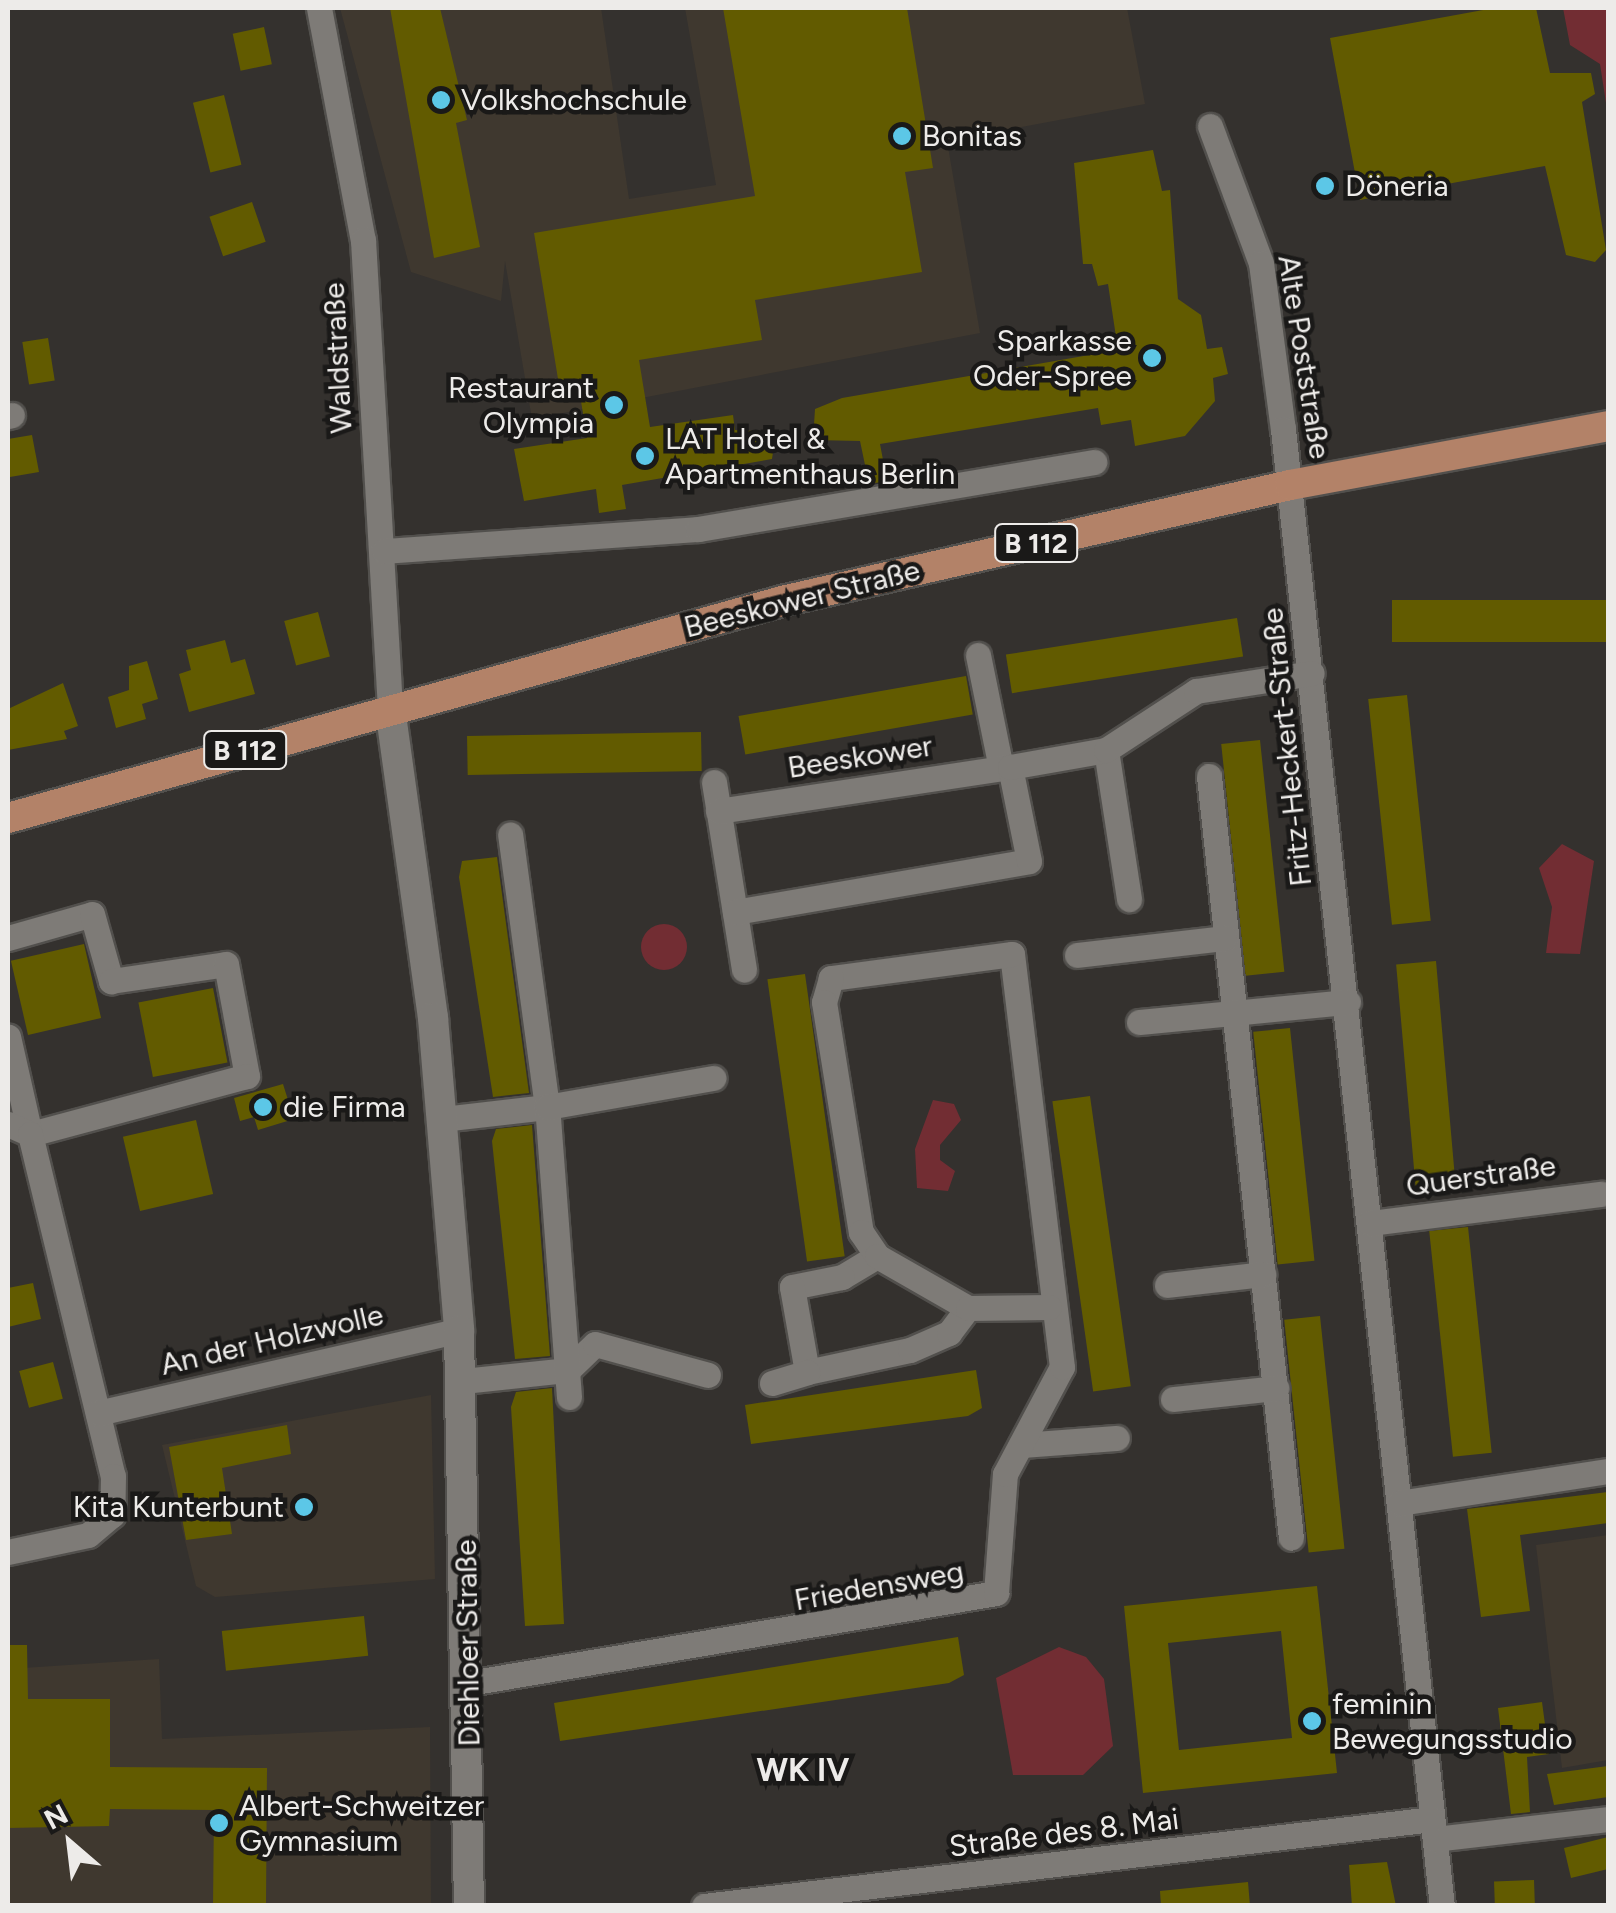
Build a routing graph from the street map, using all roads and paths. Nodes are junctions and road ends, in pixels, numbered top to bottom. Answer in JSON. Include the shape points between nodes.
{"nodes":[{"id":1,"x":319,"y":8,"type":"edge"},
{"id":2,"x":1210,"y":126,"type":"dead end"},
{"id":3,"x":1608,"y":426,"type":"edge"},
{"id":4,"x":1094,"y":462,"type":"dead end"},
{"id":5,"x":1290,"y":485,"type":"junction"},
{"id":6,"x":384,"y":551,"type":"junction"},
{"id":7,"x":978,"y":655,"type":"dead end"},
{"id":8,"x":1312,"y":673,"type":"junction"},
{"id":9,"x":390,"y":708,"type":"junction"},
{"id":10,"x":1106,"y":750,"type":"junction"},
{"id":11,"x":1006,"y":767,"type":"junction"},
{"id":12,"x":1209,"y":776,"type":"dead end"},
{"id":13,"x":714,"y":782,"type":"dead end"},
{"id":14,"x":718,"y":810,"type":"junction"},
{"id":15,"x":8,"y":818,"type":"edge"},
{"id":16,"x":510,"y":834,"type":"dead end"},
{"id":17,"x":1129,"y":899,"type":"dead end"},
{"id":18,"x":735,"y":912,"type":"junction"},
{"id":19,"x":8,"y":938,"type":"edge"},
{"id":20,"x":1224,"y":938,"type":"junction"},
{"id":21,"x":1077,"y":955,"type":"dead end"},
{"id":22,"x":744,"y":970,"type":"dead end"},
{"id":23,"x":1348,"y":1002,"type":"junction"},
{"id":24,"x":1231,"y":1013,"type":"junction"},
{"id":25,"x":1139,"y":1022,"type":"dead end"},
{"id":26,"x":8,"y":1036,"type":"edge"},
{"id":27,"x":714,"y":1078,"type":"dead end"},
{"id":28,"x":546,"y":1106,"type":"junction"},
{"id":29,"x":444,"y":1118,"type":"junction"},
{"id":30,"x":19,"y":1129,"type":"edge"},
{"id":31,"x":1601,"y":1194,"type":"dead end"},
{"id":32,"x":1370,"y":1223,"type":"junction"},
{"id":33,"x":877,"y":1256,"type":"junction"},
{"id":34,"x":1264,"y":1274,"type":"junction"},
{"id":35,"x":1166,"y":1285,"type":"dead end"},
{"id":36,"x":1050,"y":1307,"type":"junction"},
{"id":37,"x":968,"y":1308,"type":"junction"},
{"id":38,"x":460,"y":1330,"type":"junction"},
{"id":39,"x":568,"y":1370,"type":"junction"},
{"id":40,"x":807,"y":1372,"type":"junction"},
{"id":41,"x":708,"y":1375,"type":"dead end"},
{"id":42,"x":462,"y":1380,"type":"junction"},
{"id":43,"x":772,"y":1384,"type":"dead end"},
{"id":44,"x":1276,"y":1388,"type":"junction"},
{"id":45,"x":569,"y":1397,"type":"dead end"},
{"id":46,"x":1173,"y":1399,"type":"dead end"},
{"id":47,"x":98,"y":1413,"type":"junction"},
{"id":48,"x":1118,"y":1438,"type":"dead end"},
{"id":49,"x":1021,"y":1445,"type":"junction"},
{"id":50,"x":1608,"y":1471,"type":"edge"},
{"id":51,"x":1399,"y":1503,"type":"junction"},
{"id":52,"x":1291,"y":1538,"type":"dead end"},
{"id":53,"x":8,"y":1552,"type":"edge"},
{"id":54,"x":469,"y":1683,"type":"junction"},
{"id":55,"x":1608,"y":1819,"type":"edge"},
{"id":56,"x":1434,"y":1829,"type":"junction"},
{"id":57,"x":931,"y":1894,"type":"edge"},
{"id":58,"x":469,"y":1906,"type":"edge"},
{"id":59,"x":704,"y":1906,"type":"edge"},
{"id":60,"x":1442,"y":1906,"type":"edge"}],
"edges":[{"from":1,"to":6,"type":"street","name":"Waldstraße","via":[[363,240]]},
{"from":2,"to":5,"type":"street","name":"Alte Poststraße","via":[[1260,263]]},
{"from":3,"to":5,"type":"main road","name":"Beeskower Straße","number":"B 112"},
{"from":4,"to":6,"type":"street","via":[[698,529]]},
{"from":5,"to":8,"type":"street","name":"Fritz-Heckert-Straße"},
{"from":5,"to":9,"type":"main road","name":"Beeskower Straße","number":"B 112","via":[[782,600]]},
{"from":6,"to":9,"type":"street","name":"Waldstraße"},
{"from":7,"to":11,"type":"street"},
{"from":8,"to":10,"type":"street","via":[[1196,691]]},
{"from":8,"to":23,"type":"street","name":"Fritz-Heckert-Straße"},
{"from":9,"to":15,"type":"main road","name":"Beeskower Straße","number":"B 112"},
{"from":9,"to":29,"type":"street","name":"Diehloer Straße"},
{"from":10,"to":11,"type":"street"},
{"from":10,"to":17,"type":"street"},
{"from":11,"to":14,"type":"street","name":"Beeskower"},
{"from":11,"to":18,"type":"street","via":[[1029,861]]},
{"from":12,"to":20,"type":"street"},
{"from":13,"to":14,"type":"street"},
{"from":14,"to":18,"type":"street"},
{"from":16,"to":28,"type":"street"},
{"from":18,"to":22,"type":"street"},
{"from":19,"to":30,"type":"street","via":[[92,914],[112,981],[226,964],[247,1076]]},
{"from":20,"to":21,"type":"street"},
{"from":20,"to":24,"type":"street"},
{"from":23,"to":24,"type":"street"},
{"from":23,"to":32,"type":"street","name":"Fritz-Heckert-Straße"},
{"from":24,"to":25,"type":"street"},
{"from":24,"to":34,"type":"street"},
{"from":26,"to":30,"type":"street"},
{"from":27,"to":28,"type":"street"},
{"from":28,"to":29,"type":"street"},
{"from":28,"to":39,"type":"street"},
{"from":29,"to":38,"type":"street","name":"Diehloer Straße"},
{"from":30,"to":47,"type":"street"},
{"from":31,"to":32,"type":"street","name":"Querstraße"},
{"from":32,"to":51,"type":"street","name":"Fritz-Heckert-Straße"},
{"from":33,"to":36,"type":"street","name":"Friedensweg","via":[[861,1232],[825,988],[843,974],[1012,954]]},
{"from":33,"to":37,"type":"street"},
{"from":33,"to":40,"type":"street","via":[[842,1278],[792,1287]]},
{"from":34,"to":35,"type":"street"},
{"from":34,"to":44,"type":"street"},
{"from":36,"to":37,"type":"street"},
{"from":36,"to":49,"type":"street","name":"Friedensweg","via":[[1062,1367]]},
{"from":37,"to":40,"type":"street","via":[[949,1332],[910,1350]]},
{"from":38,"to":42,"type":"street","name":"Diehloer Straße"},
{"from":38,"to":47,"type":"street","name":"An der Holzwolle"},
{"from":39,"to":41,"type":"street","via":[[595,1344]]},
{"from":39,"to":42,"type":"street"},
{"from":39,"to":45,"type":"street"},
{"from":40,"to":43,"type":"street"},
{"from":42,"to":54,"type":"street","name":"Diehloer Straße"},
{"from":44,"to":46,"type":"street"},
{"from":44,"to":52,"type":"street"},
{"from":47,"to":53,"type":"street","via":[[112,1515],[88,1535]]},
{"from":48,"to":49,"type":"street"},
{"from":49,"to":54,"type":"street","name":"Friedensweg","via":[[1002,1490],[1001,1581],[985,1600]]},
{"from":50,"to":51,"type":"street"},
{"from":51,"to":56,"type":"street","name":"Fritz-Heckert-Straße"},
{"from":54,"to":58,"type":"street","name":"Diehloer Straße"},
{"from":55,"to":56,"type":"street","name":"Straße des 8. Mai"},
{"from":56,"to":57,"type":"street","name":"Straße des 8. Mai"},
{"from":56,"to":60,"type":"street","name":"Fritz-Heckert-Straße"},
{"from":57,"to":59,"type":"street","name":"Straße des 8. Mai"}]}
